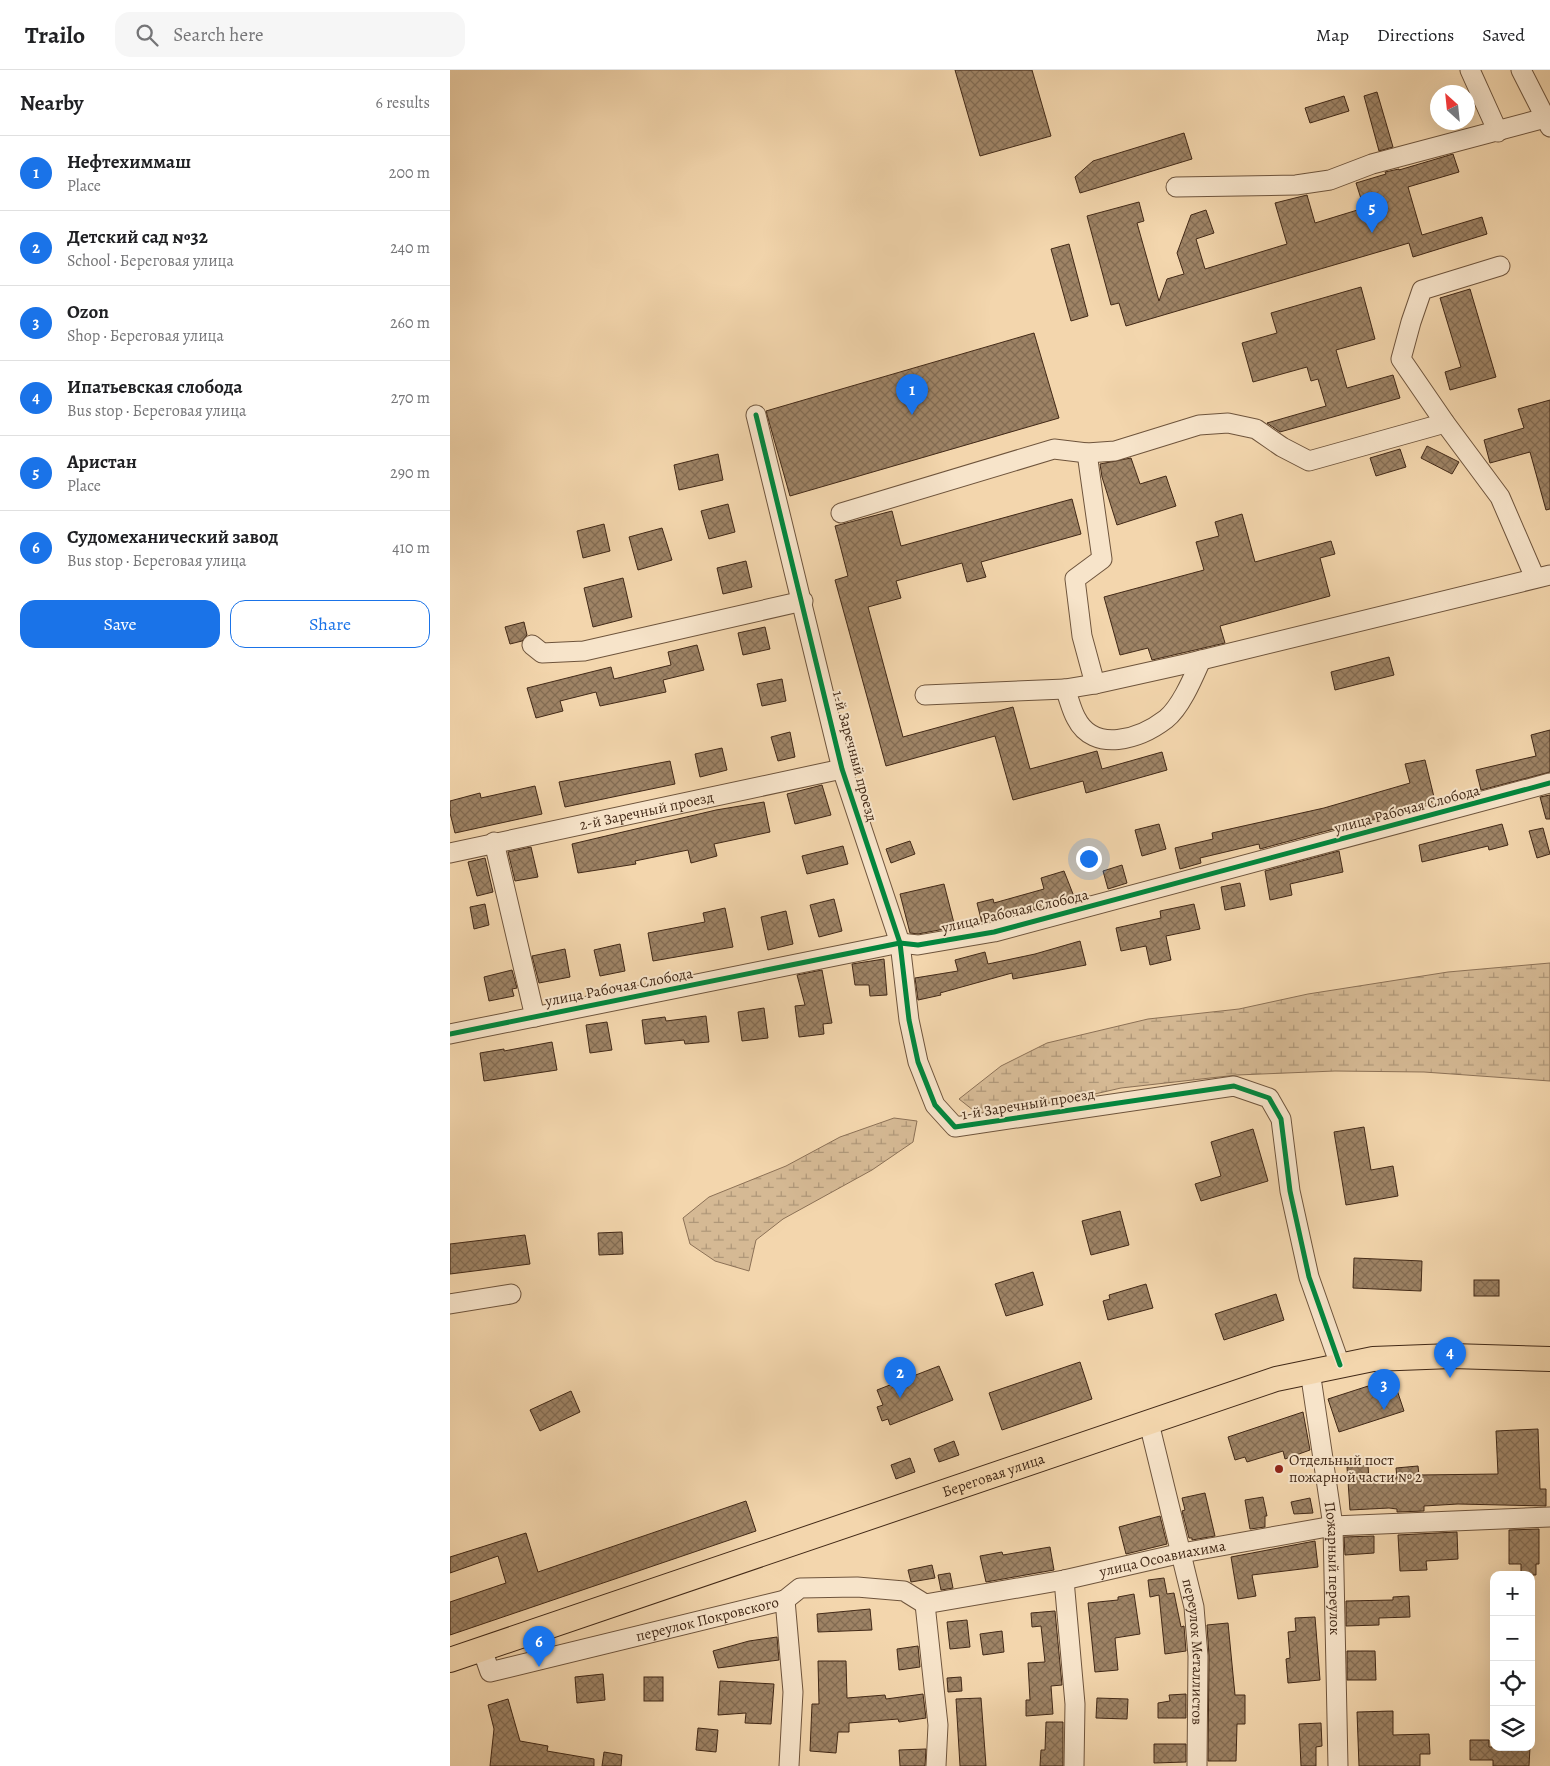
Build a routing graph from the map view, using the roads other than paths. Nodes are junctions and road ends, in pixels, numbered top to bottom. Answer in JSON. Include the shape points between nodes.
{"nodes":[{"id":1,"x":1470,"y":70,"type":"edge"},
{"id":2,"x":1521,"y":70,"type":"edge"},
{"id":3,"x":1548,"y":123,"type":"edge"},
{"id":4,"x":1498,"y":132,"type":"junction"},
{"id":5,"x":1176,"y":187,"type":"dead end"},
{"id":6,"x":1500,"y":266,"type":"dead end"},
{"id":7,"x":756,"y":415,"type":"dead end"},
{"id":8,"x":1445,"y":423,"type":"junction"},
{"id":9,"x":1087,"y":453,"type":"junction"},
{"id":10,"x":841,"y":513,"type":"dead end"},
{"id":11,"x":1542,"y":577,"type":"edge"},
{"id":12,"x":803,"y":601,"type":"junction"},
{"id":13,"x":532,"y":645,"type":"dead end"},
{"id":14,"x":1201,"y":660,"type":"junction"},
{"id":15,"x":1095,"y":684,"type":"junction"},
{"id":16,"x":1065,"y":689,"type":"junction"},
{"id":17,"x":925,"y":695,"type":"dead end"},
{"id":18,"x":842,"y":768,"type":"junction"},
{"id":19,"x":1550,"y":783,"type":"edge"},
{"id":20,"x":494,"y":842,"type":"junction"},
{"id":21,"x":450,"y":853,"type":"edge"},
{"id":22,"x":900,"y":943,"type":"junction"},
{"id":23,"x":535,"y":1017,"type":"junction"},
{"id":24,"x":450,"y":1034,"type":"edge"},
{"id":25,"x":511,"y":1294,"type":"dead end"},
{"id":26,"x":450,"y":1304,"type":"edge"},
{"id":27,"x":1550,"y":1359,"type":"edge"},
{"id":28,"x":1340,"y":1365,"type":"junction"},
{"id":29,"x":1310,"y":1371,"type":"junction"},
{"id":30,"x":1149,"y":1422,"type":"junction"},
{"id":31,"x":1550,"y":1517,"type":"edge"},
{"id":32,"x":1333,"y":1526,"type":"junction"},
{"id":33,"x":1182,"y":1553,"type":"junction"},
{"id":34,"x":1064,"y":1580,"type":"junction"},
{"id":35,"x":785,"y":1600,"type":"junction"},
{"id":36,"x":925,"y":1604,"type":"junction"},
{"id":37,"x":482,"y":1649,"type":"junction"},
{"id":38,"x":450,"y":1660,"type":"edge"},
{"id":39,"x":788,"y":1766,"type":"edge"},
{"id":40,"x":936,"y":1766,"type":"edge"},
{"id":41,"x":1074,"y":1766,"type":"edge"},
{"id":42,"x":1197,"y":1766,"type":"edge"},
{"id":43,"x":1338,"y":1766,"type":"edge"}],
"edges":[{"from":1,"to":4,"type":"street"},
{"from":2,"to":3,"type":"street"},
{"from":3,"to":4,"type":"street"},
{"from":4,"to":5,"type":"street","via":[[1372,164],[1330,180],[1296,186]]},
{"from":6,"to":8,"type":"street","via":[[1422,290],[1402,360]]},
{"from":7,"to":12,"type":"street","name":"1-й Заречный проезд"},
{"from":8,"to":9,"type":"street","via":[[1309,461],[1256,428],[1228,422],[1199,425],[1115,451]]},
{"from":8,"to":11,"type":"street","via":[[1500,497]]},
{"from":9,"to":10,"type":"street","via":[[1054,449]]},
{"from":9,"to":15,"type":"street","via":[[1102,559],[1076,579],[1082,636]]},
{"from":11,"to":14,"type":"street"},
{"from":12,"to":13,"type":"street","via":[[584,652],[542,653]]},
{"from":12,"to":18,"type":"street","name":"1-й Заречный проезд"},
{"from":14,"to":15,"type":"street"},
{"from":14,"to":16,"type":"street","via":[[1187,690],[1167,718],[1136,735],[1114,741],[1095,739],[1076,719]]},
{"from":15,"to":16,"type":"street"},
{"from":16,"to":17,"type":"street"},
{"from":18,"to":20,"type":"street","name":"2-й Заречный проезд"},
{"from":18,"to":22,"type":"street","name":"1-й Заречный проезд"},
{"from":19,"to":22,"type":"street","name":"улица Рабочая Слобода","via":[[994,932],[918,945]]},
{"from":20,"to":21,"type":"street","name":"2-й Заречный проезд"},
{"from":20,"to":23,"type":"street"},
{"from":22,"to":23,"type":"street","name":"улица Рабочая Слобода"},
{"from":22,"to":28,"type":"street","name":"1-й Заречный проезд","via":[[909,1020],[918,1062],[935,1105],[955,1127],[1234,1086],[1269,1098],[1280,1119],[1290,1192],[1309,1277]]},
{"from":23,"to":24,"type":"street","name":"улица Рабочая Слобода"},
{"from":25,"to":26,"type":"street"},
{"from":27,"to":28,"type":"main road","name":"Береговая улица","via":[[1452,1356],[1373,1359]]},
{"from":28,"to":29,"type":"main road","name":"Береговая улица"},
{"from":29,"to":30,"type":"main road","name":"Береговая улица","via":[[1276,1379]]},
{"from":29,"to":32,"type":"street","name":"Пожарный переулок"},
{"from":30,"to":33,"type":"street","name":"переулок Металлистов"},
{"from":30,"to":37,"type":"main road","name":"Береговая улица"},
{"from":31,"to":32,"type":"street","name":"улица Осоавиахима"},
{"from":32,"to":33,"type":"street","name":"улица Осоавиахима"},
{"from":32,"to":43,"type":"street","name":"Пожарный переулок"},
{"from":33,"to":34,"type":"street","name":"улица Осоавиахима"},
{"from":33,"to":42,"type":"street","name":"переулок Металлистов","via":[[1194,1607],[1198,1656]]},
{"from":34,"to":36,"type":"street","name":"улица Осоавиахима"},
{"from":34,"to":41,"type":"street","via":[[1075,1704]]},
{"from":35,"to":36,"type":"street","via":[[800,1588],[857,1587],[904,1591]]},
{"from":35,"to":37,"type":"street","name":"переулок Покровского","via":[[490,1672]]},
{"from":35,"to":39,"type":"street","name":"переулок Покровского","via":[[793,1692]]},
{"from":36,"to":40,"type":"street","via":[[938,1725]]},
{"from":37,"to":38,"type":"main road","name":"Береговая улица"}]}
